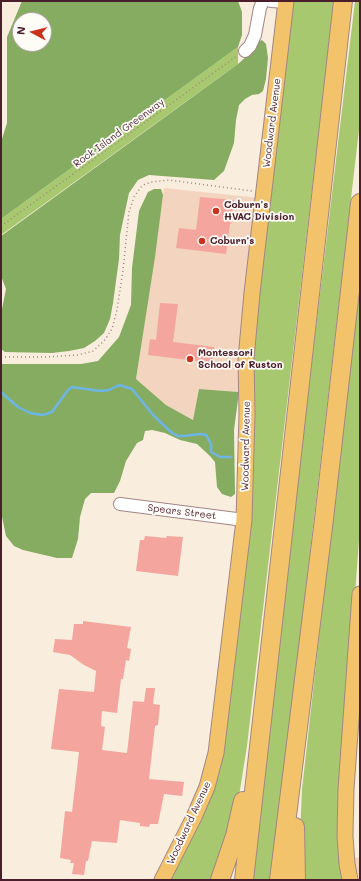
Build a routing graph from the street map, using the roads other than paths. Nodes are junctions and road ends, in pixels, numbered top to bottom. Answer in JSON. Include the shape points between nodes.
{"nodes":[{"id":1,"x":263,"y":1,"type":"edge"},
{"id":2,"x":271,"y":1,"type":"edge"},
{"id":3,"x":286,"y":1,"type":"edge"},
{"id":4,"x":343,"y":1,"type":"edge"},
{"id":5,"x":245,"y":51,"type":"road end"},
{"id":6,"x":360,"y":203,"type":"edge"},
{"id":7,"x":120,"y":504,"type":"dead end"},
{"id":8,"x":244,"y":520,"type":"junction"},
{"id":9,"x":360,"y":594,"type":"edge"},
{"id":10,"x":357,"y":677,"type":"edge"},
{"id":11,"x":264,"y":703,"type":"junction"},
{"id":12,"x":295,"y":742,"type":"junction"},
{"id":13,"x":162,"y":880,"type":"edge"},
{"id":14,"x":220,"y":880,"type":"edge"},
{"id":15,"x":244,"y":880,"type":"edge"},
{"id":16,"x":279,"y":880,"type":"edge"},
{"id":17,"x":296,"y":880,"type":"edge"},
{"id":18,"x":350,"y":880,"type":"edge"}],
"edges":[{"from":1,"to":5,"type":"street","via":[[255,35]]},
{"from":2,"to":3,"type":"street"},
{"from":3,"to":8,"type":"main road","name":"Woodward Avenue","via":[[246,359]]},
{"from":4,"to":11,"type":"highway"},
{"from":6,"to":12,"type":"highway","via":[[324,519]]},
{"from":7,"to":8,"type":"street","name":"Spears Street"},
{"from":8,"to":13,"type":"main road","name":"Woodward Avenue","via":[[216,753],[205,793]]},
{"from":9,"to":10,"type":"main road"},
{"from":10,"to":18,"type":"main road","via":[[346,789],[345,836]]},
{"from":11,"to":14,"type":"highway","via":[[246,792]]},
{"from":11,"to":15,"type":"highway"},
{"from":12,"to":16,"type":"highway"},
{"from":12,"to":17,"type":"highway"}]}
